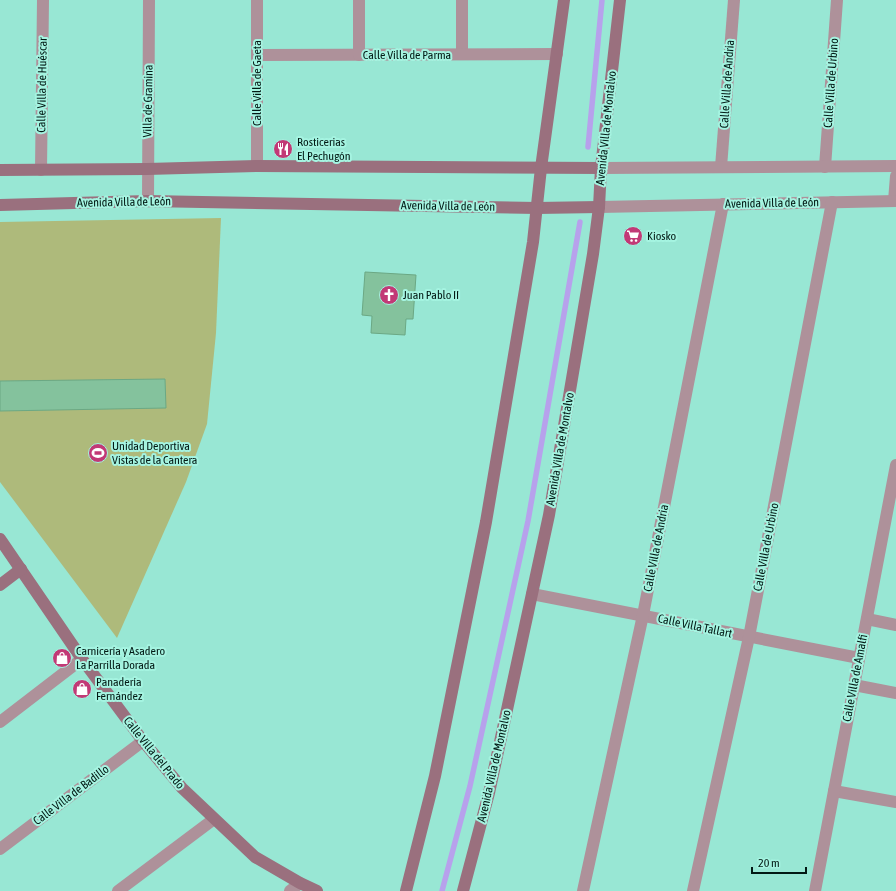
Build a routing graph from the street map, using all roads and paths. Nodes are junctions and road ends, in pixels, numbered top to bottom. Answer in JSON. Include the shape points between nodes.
{"nodes":[{"id":1,"x":42,"y":0,"type":"edge"},
{"id":2,"x":149,"y":0,"type":"edge"},
{"id":3,"x":258,"y":0,"type":"edge"},
{"id":4,"x":359,"y":0,"type":"edge"},
{"id":5,"x":462,"y":0,"type":"edge"},
{"id":6,"x":564,"y":0,"type":"edge"},
{"id":7,"x":620,"y":0,"type":"edge"},
{"id":8,"x":734,"y":0,"type":"edge"},
{"id":9,"x":837,"y":0,"type":"edge"},
{"id":10,"x":462,"y":54,"type":"junction"},
{"id":11,"x":557,"y":54,"type":"junction"},
{"id":12,"x":258,"y":55,"type":"junction"},
{"id":13,"x":359,"y":55,"type":"junction"},
{"id":14,"x":257,"y":166,"type":"junction"},
{"id":15,"x":896,"y":166,"type":"edge"},
{"id":16,"x":825,"y":167,"type":"junction"},
{"id":17,"x":541,"y":168,"type":"junction"},
{"id":18,"x":601,"y":168,"type":"junction"},
{"id":19,"x":721,"y":168,"type":"junction"},
{"id":20,"x":147,"y":169,"type":"junction"},
{"id":21,"x":0,"y":170,"type":"edge"},
{"id":22,"x":41,"y":170,"type":"junction"},
{"id":23,"x":896,"y":176,"type":"edge"},
{"id":24,"x":895,"y":201,"type":"edge"},
{"id":25,"x":148,"y":202,"type":"junction"},
{"id":26,"x":832,"y":202,"type":"junction"},
{"id":27,"x":0,"y":204,"type":"edge"},
{"id":28,"x":723,"y":204,"type":"junction"},
{"id":29,"x":599,"y":207,"type":"junction"},
{"id":30,"x":537,"y":208,"type":"junction"},
{"id":31,"x":896,"y":465,"type":"edge"},
{"id":32,"x":891,"y":516,"type":"edge"},
{"id":33,"x":0,"y":539,"type":"edge"},
{"id":34,"x":21,"y":569,"type":"junction"},
{"id":35,"x":0,"y":585,"type":"edge"},
{"id":36,"x":532,"y":594,"type":"junction"},
{"id":37,"x":643,"y":615,"type":"junction"},
{"id":38,"x":867,"y":619,"type":"junction"},
{"id":39,"x":896,"y":625,"type":"edge"},
{"id":40,"x":749,"y":637,"type":"junction"},
{"id":41,"x":859,"y":658,"type":"junction"},
{"id":42,"x":82,"y":659,"type":"junction"},
{"id":43,"x":854,"y":685,"type":"junction"},
{"id":44,"x":896,"y":693,"type":"edge"},
{"id":45,"x":0,"y":722,"type":"edge"},
{"id":46,"x":143,"y":741,"type":"junction"},
{"id":47,"x":834,"y":791,"type":"junction"},
{"id":48,"x":896,"y":802,"type":"edge"},
{"id":49,"x":214,"y":819,"type":"junction"},
{"id":50,"x":0,"y":849,"type":"edge"},
{"id":51,"x":300,"y":883,"type":"junction"},
{"id":52,"x":118,"y":891,"type":"edge"},
{"id":53,"x":290,"y":891,"type":"edge"},
{"id":54,"x":317,"y":891,"type":"edge"},
{"id":55,"x":406,"y":891,"type":"edge"},
{"id":56,"x":463,"y":891,"type":"edge"},
{"id":57,"x":583,"y":891,"type":"edge"},
{"id":58,"x":693,"y":891,"type":"edge"},
{"id":59,"x":815,"y":891,"type":"edge"}],
"edges":[{"from":1,"to":22,"type":"street","name":"Calle Villa de Huéscar"},
{"from":2,"to":20,"type":"street","name":"Villa de Gramina"},
{"from":3,"to":12,"type":"street","name":"Calle Villa de Gaeta"},
{"from":4,"to":13,"type":"street"},
{"from":5,"to":10,"type":"street"},
{"from":6,"to":11,"type":"street"},
{"from":7,"to":18,"type":"street","name":"Avenida Villa de Montalvo"},
{"from":8,"to":19,"type":"street","name":"Calle Villa de Andria"},
{"from":9,"to":16,"type":"street","name":"Calle Villa de Urbino"},
{"from":10,"to":11,"type":"street","name":"Calle Villa de Parma"},
{"from":10,"to":13,"type":"street","name":"Calle Villa de Parma"},
{"from":11,"to":17,"type":"street"},
{"from":12,"to":13,"type":"street","name":"Calle Villa de Parma"},
{"from":12,"to":14,"type":"street","name":"Calle Villa de Gaeta"},
{"from":14,"to":17,"type":"street"},
{"from":14,"to":20,"type":"street"},
{"from":15,"to":16,"type":"street"},
{"from":16,"to":19,"type":"street"},
{"from":17,"to":18,"type":"street"},
{"from":17,"to":30,"type":"street"},
{"from":18,"to":19,"type":"street"},
{"from":18,"to":29,"type":"street","name":"Avenida Villa de Montalvo"},
{"from":20,"to":22,"type":"street"},
{"from":20,"to":25,"type":"street","name":"Villa de Gramina"},
{"from":21,"to":22,"type":"street"},
{"from":23,"to":24,"type":"street"},
{"from":24,"to":26,"type":"street","name":"Avenida Villa de León"},
{"from":25,"to":27,"type":"street","name":"Avenida Villa de León"},
{"from":25,"to":30,"type":"street","name":"Avenida Villa de León"},
{"from":26,"to":28,"type":"street","name":"Avenida Villa de León"},
{"from":26,"to":40,"type":"street","name":"Calle Villa de Urbino"},
{"from":28,"to":29,"type":"street","name":"Avenida Villa de León"},
{"from":28,"to":37,"type":"street","name":"Calle Villa de Andria"},
{"from":29,"to":30,"type":"street","name":"Avenida Villa de León"},
{"from":29,"to":36,"type":"street","name":"Avenida Villa de Montalvo","via":[[549,515]]},
{"from":30,"to":55,"type":"street","via":[[486,522],[434,776]]},
{"from":31,"to":32,"type":"street","name":"Calle Villa de Amalfi"},
{"from":32,"to":38,"type":"street","name":"Calle Villa de Amalfi"},
{"from":33,"to":34,"type":"street","name":"Calle Villa del Prado"},
{"from":34,"to":35,"type":"street"},
{"from":34,"to":42,"type":"street","name":"Calle Villa del Prado"},
{"from":36,"to":37,"type":"street","name":"Calle Villa Tallart"},
{"from":36,"to":56,"type":"street","name":"Avenida Villa de Montalvo","via":[[489,793]]},
{"from":37,"to":40,"type":"street","name":"Calle Villa Tallart"},
{"from":37,"to":57,"type":"street","name":"Calle Villa de Andria"},
{"from":38,"to":39,"type":"street"},
{"from":38,"to":41,"type":"street","name":"Calle Villa de Amalfi"},
{"from":40,"to":41,"type":"street","name":"Calle Villa Tallart"},
{"from":40,"to":58,"type":"street","name":"Calle Villa de Urbino"},
{"from":41,"to":43,"type":"street","name":"Calle Villa de Amalfi"},
{"from":42,"to":45,"type":"street"},
{"from":42,"to":46,"type":"street","name":"Calle Villa del Prado"},
{"from":43,"to":44,"type":"street"},
{"from":43,"to":47,"type":"street","name":"Calle Villa de Amalfi"},
{"from":46,"to":49,"type":"street","name":"Calle Villa del Prado","via":[[182,788]]},
{"from":46,"to":50,"type":"street","name":"Calle Villa de Badillo"},
{"from":47,"to":48,"type":"street"},
{"from":47,"to":59,"type":"street","name":"Calle Villa de Amalfi"},
{"from":49,"to":51,"type":"street","name":"Calle Villa del Prado","via":[[255,857]]},
{"from":49,"to":52,"type":"street"},
{"from":51,"to":53,"type":"street"},
{"from":51,"to":54,"type":"street","name":"Calle Villa del Prado"}]}
